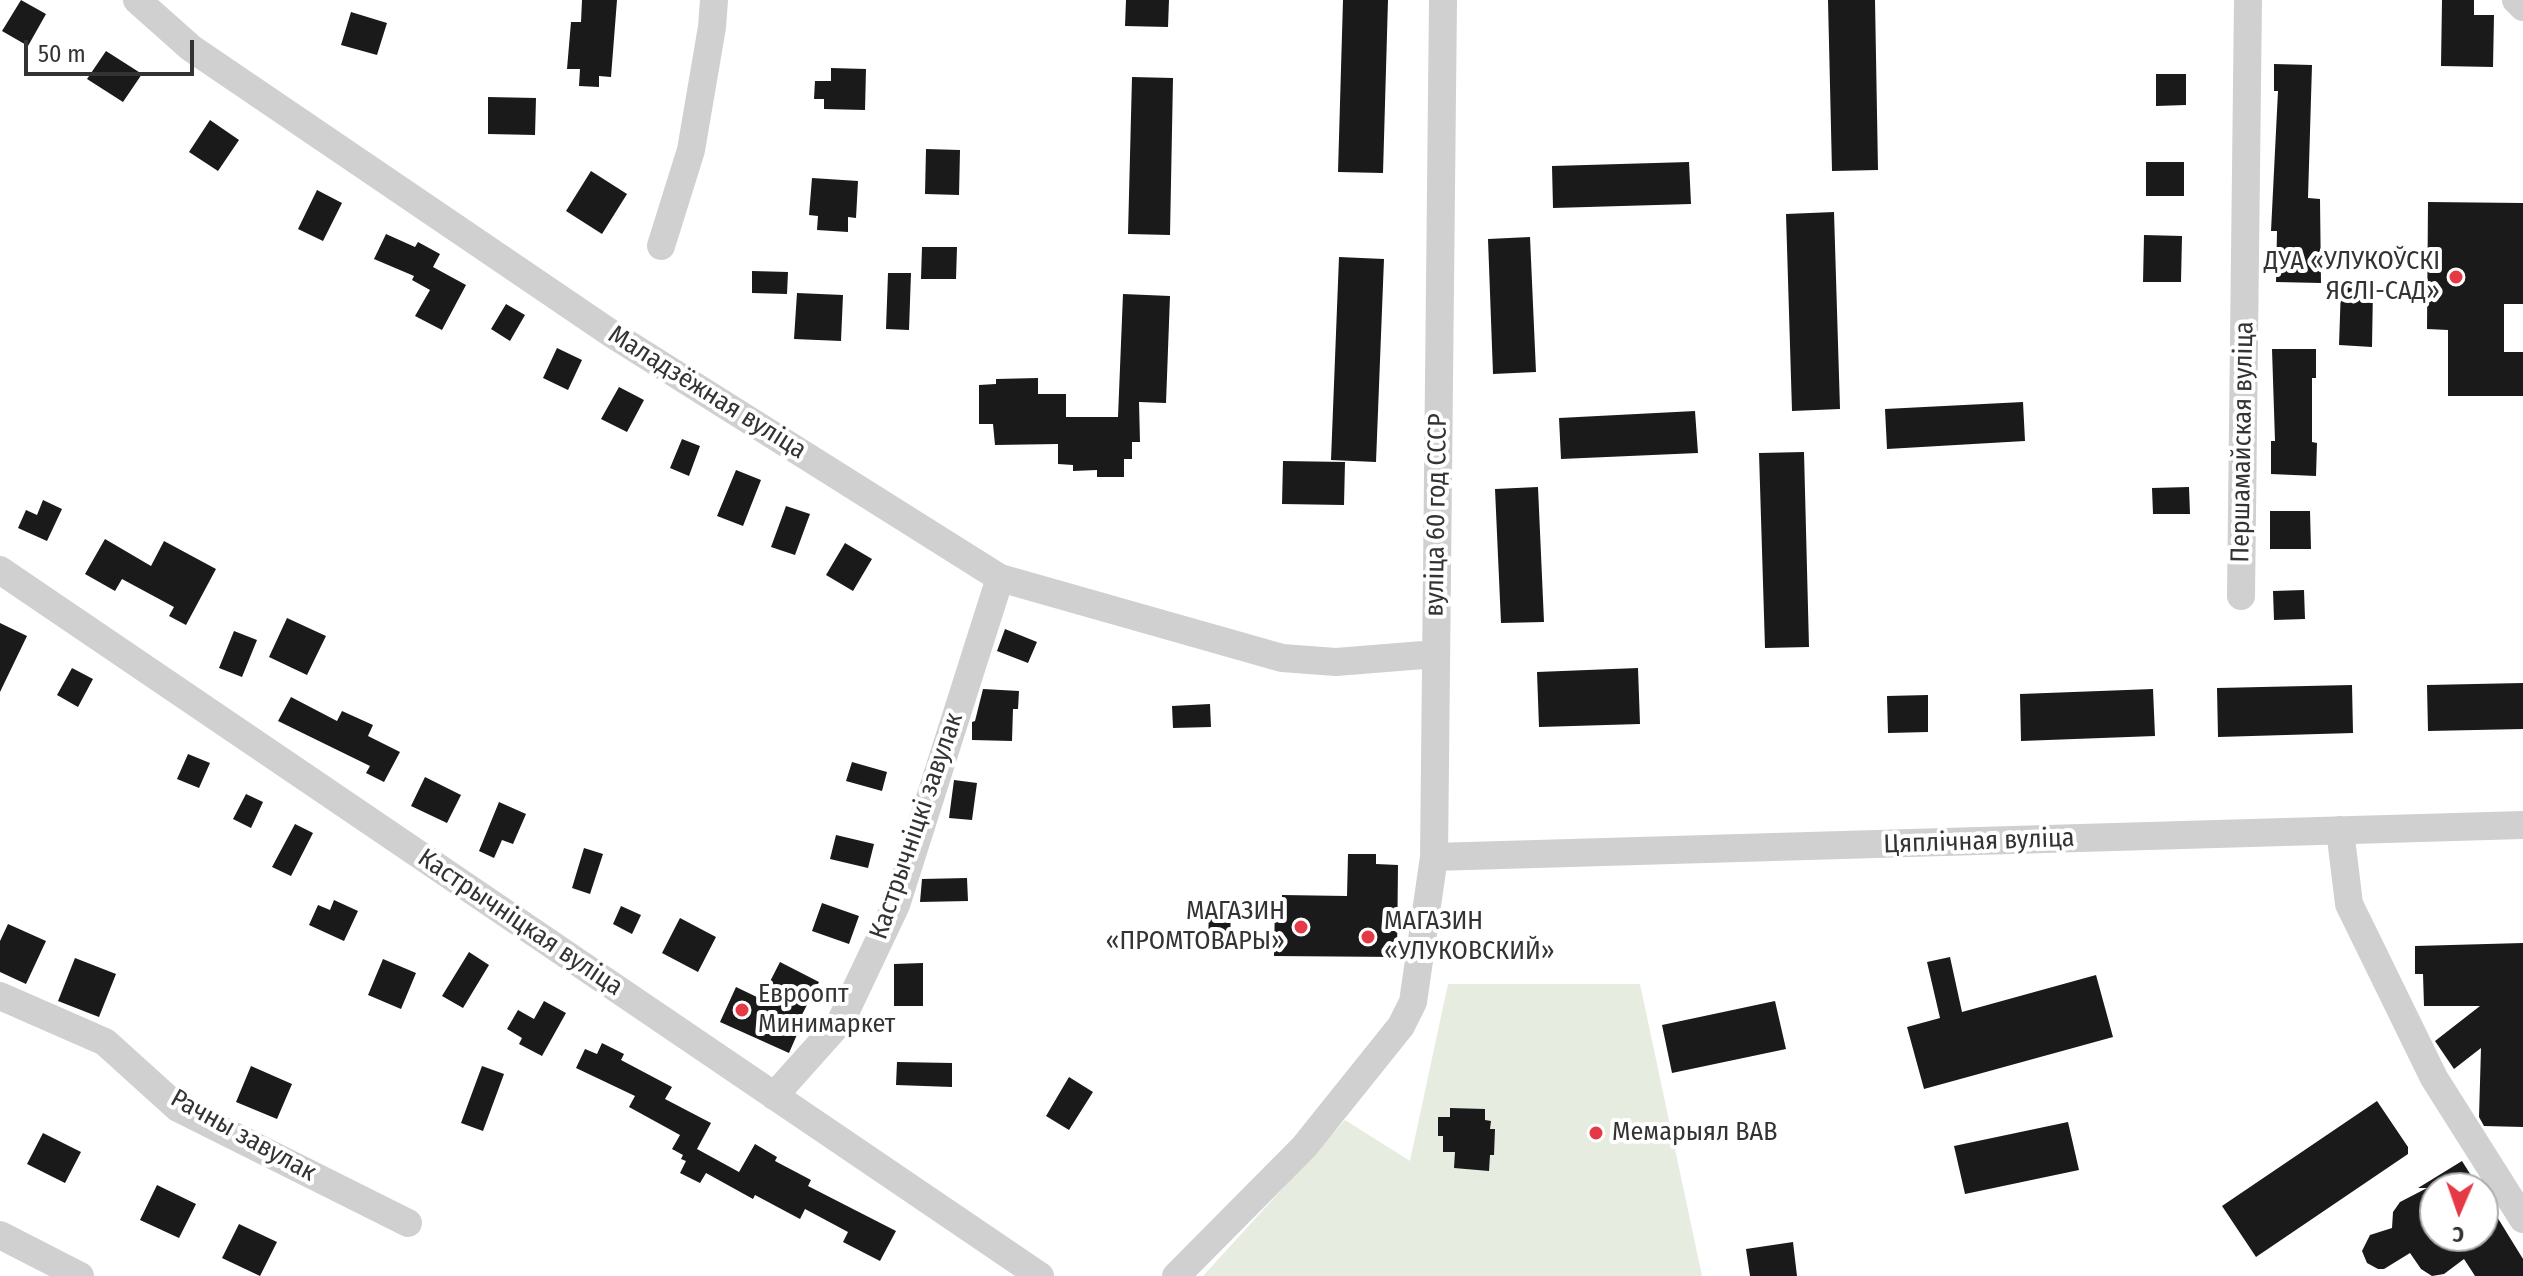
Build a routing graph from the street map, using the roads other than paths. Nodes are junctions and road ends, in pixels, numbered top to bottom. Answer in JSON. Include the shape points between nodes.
{"nodes":[{"id":1,"x":137,"y":0,"type":"edge"},
{"id":2,"x":714,"y":0,"type":"edge"},
{"id":3,"x":1443,"y":0,"type":"edge"},
{"id":4,"x":2248,"y":0,"type":"edge"},
{"id":5,"x":2516,"y":0,"type":"edge"},
{"id":6,"x":2523,"y":7,"type":"edge"},
{"id":7,"x":661,"y":246,"type":"dead end"},
{"id":8,"x":0,"y":570,"type":"edge"},
{"id":9,"x":1000,"y":578,"type":"junction"},
{"id":10,"x":2241,"y":596,"type":"dead end"},
{"id":11,"x":1436,"y":654,"type":"junction"},
{"id":12,"x":2523,"y":825,"type":"edge"},
{"id":13,"x":2340,"y":830,"type":"junction"},
{"id":14,"x":1434,"y":857,"type":"junction"},
{"id":15,"x":0,"y":996,"type":"edge"},
{"id":16,"x":774,"y":1096,"type":"junction"},
{"id":17,"x":2523,"y":1219,"type":"edge"},
{"id":18,"x":408,"y":1223,"type":"dead end"},
{"id":19,"x":0,"y":1235,"type":"edge"},
{"id":20,"x":80,"y":1276,"type":"edge"},
{"id":21,"x":1040,"y":1276,"type":"edge"},
{"id":22,"x":1176,"y":1276,"type":"edge"}],
"edges":[{"from":1,"to":9,"type":"street","name":"Маладзёжная вуліца","via":[[191,48],[612,334]]},
{"from":2,"to":7,"type":"street","via":[[691,150]]},
{"from":3,"to":11,"type":"street","name":"вуліца 60 год СССР"},
{"from":4,"to":10,"type":"street","name":"Першамайская вуліца"},
{"from":5,"to":6,"type":"street"},
{"from":8,"to":16,"type":"street","name":"Кастрычніцкая вуліца"},
{"from":9,"to":11,"type":"street","name":"Маладзёжная вуліца","via":[[1282,658],[1336,662]]},
{"from":9,"to":16,"type":"street","name":"Кастрычніцкі завулак","via":[[896,905],[841,1021]]},
{"from":11,"to":14,"type":"street","name":"вуліца 60 год СССР"},
{"from":12,"to":13,"type":"street","name":"Цяплічная вуліца"},
{"from":13,"to":14,"type":"street","name":"Цяплічная вуліца"},
{"from":13,"to":17,"type":"street","via":[[2349,904],[2434,1078]]},
{"from":14,"to":22,"type":"street","name":"вуліца 60 год СССР","via":[[1419,973],[1401,1026],[1304,1147]]},
{"from":15,"to":18,"type":"street","name":"Рачны завулак","via":[[105,1042],[178,1108]]},
{"from":16,"to":21,"type":"street","name":"Кастрычніцкая вуліца"},
{"from":19,"to":20,"type":"street"}]}
